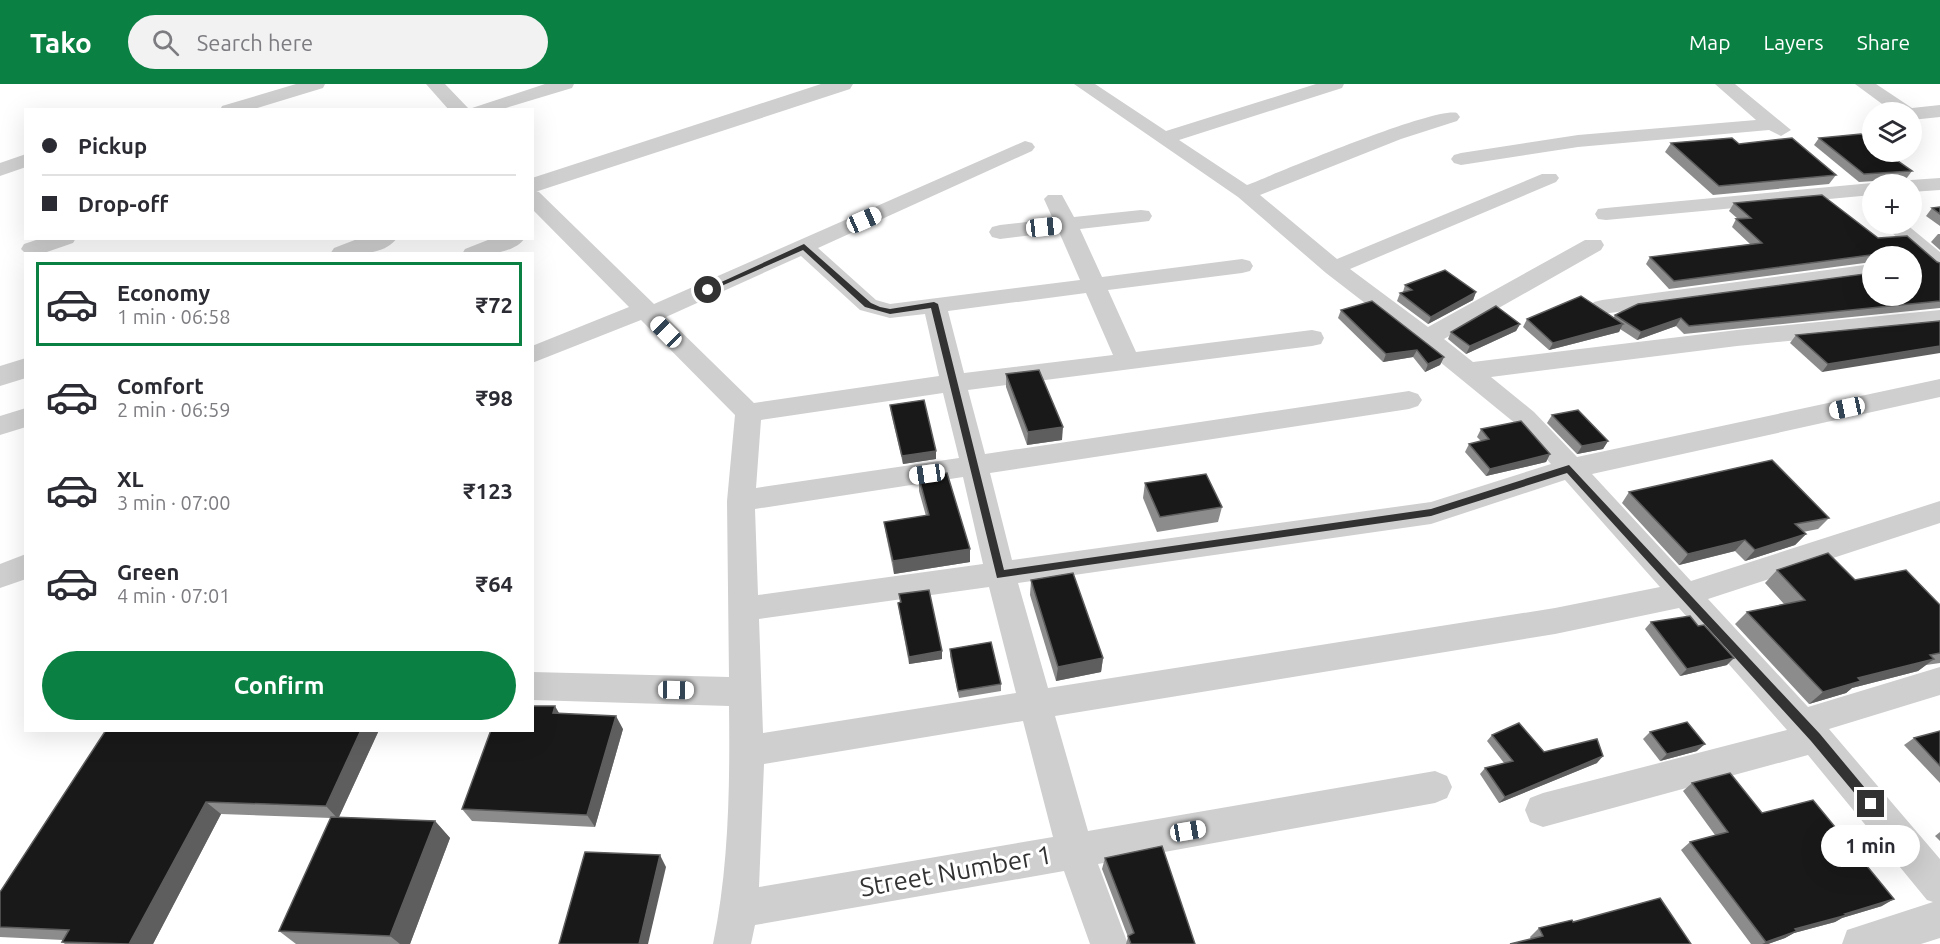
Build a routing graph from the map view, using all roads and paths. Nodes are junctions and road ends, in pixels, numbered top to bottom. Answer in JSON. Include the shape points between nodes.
{"nodes":[{"id":1,"x":316,"y":84,"type":"edge"},
{"id":2,"x":435,"y":84,"type":"edge"},
{"id":3,"x":565,"y":84,"type":"edge"},
{"id":4,"x":842,"y":84,"type":"edge"},
{"id":5,"x":1083,"y":84,"type":"edge"},
{"id":6,"x":1335,"y":84,"type":"edge"},
{"id":7,"x":1864,"y":84,"type":"edge"},
{"id":8,"x":1729,"y":88,"type":"edge"},
{"id":9,"x":258,"y":92,"type":"edge"},
{"id":10,"x":1890,"y":102,"type":"edge"},
{"id":11,"x":232,"y":108,"type":"edge"},
{"id":12,"x":458,"y":108,"type":"edge"},
{"id":13,"x":484,"y":108,"type":"edge"},
{"id":14,"x":1940,"y":111,"type":"edge"},
{"id":15,"x":1922,"y":113,"type":"edge"},
{"id":16,"x":1450,"y":117,"type":"dead end"},
{"id":17,"x":1774,"y":124,"type":"junction"},
{"id":18,"x":1165,"y":138,"type":"junction"},
{"id":19,"x":1792,"y":139,"type":"edge"},
{"id":20,"x":1025,"y":147,"type":"dead end"},
{"id":21,"x":1461,"y":159,"type":"dead end"},
{"id":22,"x":24,"y":161,"type":"edge"},
{"id":23,"x":0,"y":170,"type":"edge"},
{"id":24,"x":1836,"y":176,"type":"edge"},
{"id":25,"x":1549,"y":178,"type":"dead end"},
{"id":26,"x":1940,"y":184,"type":"edge"},
{"id":27,"x":534,"y":185,"type":"edge"},
{"id":28,"x":1922,"y":185,"type":"edge"},
{"id":29,"x":1862,"y":189,"type":"edge"},
{"id":30,"x":1862,"y":190,"type":"edge"},
{"id":31,"x":1245,"y":193,"type":"junction"},
{"id":32,"x":1055,"y":199,"type":"dead end"},
{"id":33,"x":534,"y":201,"type":"edge"},
{"id":34,"x":1606,"y":214,"type":"dead end"},
{"id":35,"x":1141,"y":216,"type":"dead end"},
{"id":36,"x":1067,"y":225,"type":"junction"},
{"id":37,"x":545,"y":227,"type":"edge"},
{"id":38,"x":1000,"y":232,"type":"dead end"},
{"id":39,"x":1905,"y":234,"type":"edge"},
{"id":40,"x":59,"y":240,"type":"edge"},
{"id":41,"x":380,"y":240,"type":"edge"},
{"id":42,"x":509,"y":240,"type":"edge"},
{"id":43,"x":1593,"y":245,"type":"dead end"},
{"id":44,"x":804,"y":247,"type":"junction"},
{"id":45,"x":32,"y":249,"type":"dead end"},
{"id":46,"x":348,"y":252,"type":"edge"},
{"id":47,"x":478,"y":252,"type":"edge"},
{"id":48,"x":1940,"y":262,"type":"edge"},
{"id":49,"x":1922,"y":264,"type":"edge"},
{"id":50,"x":1242,"y":266,"type":"dead end"},
{"id":51,"x":1334,"y":268,"type":"junction"},
{"id":52,"x":1862,"y":272,"type":"edge"},
{"id":53,"x":1094,"y":285,"type":"junction"},
{"id":54,"x":934,"y":304,"type":"junction"},
{"id":55,"x":1602,"y":307,"type":"edge"},
{"id":56,"x":647,"y":312,"type":"junction"},
{"id":57,"x":1940,"y":318,"type":"edge"},
{"id":58,"x":1312,"y":338,"type":"dead end"},
{"id":59,"x":1427,"y":338,"type":"junction"},
{"id":60,"x":534,"y":355,"type":"edge"},
{"id":61,"x":1128,"y":361,"type":"junction"},
{"id":62,"x":24,"y":368,"type":"edge"},
{"id":63,"x":1468,"y":371,"type":"junction"},
{"id":64,"x":0,"y":376,"type":"edge"},
{"id":65,"x":953,"y":383,"type":"junction"},
{"id":66,"x":1940,"y":388,"type":"edge"},
{"id":67,"x":1409,"y":400,"type":"dead end"},
{"id":68,"x":748,"y":413,"type":"junction"},
{"id":69,"x":24,"y":418,"type":"edge"},
{"id":70,"x":0,"y":426,"type":"edge"},
{"id":71,"x":973,"y":467,"type":"junction"},
{"id":72,"x":1569,"y":469,"type":"junction"},
{"id":73,"x":741,"y":501,"type":"junction"},
{"id":74,"x":1940,"y":512,"type":"edge"},
{"id":75,"x":24,"y":567,"type":"edge"},
{"id":76,"x":1000,"y":575,"type":"junction"},
{"id":77,"x":0,"y":576,"type":"edge"},
{"id":78,"x":1684,"y":595,"type":"junction"},
{"id":79,"x":745,"y":609,"type":"junction"},
{"id":80,"x":1940,"y":681,"type":"edge"},
{"id":81,"x":534,"y":686,"type":"edge"},
{"id":82,"x":747,"y":692,"type":"junction"},
{"id":83,"x":1035,"y":704,"type":"junction"},
{"id":84,"x":1809,"y":731,"type":"junction"},
{"id":85,"x":747,"y":751,"type":"junction"},
{"id":86,"x":1435,"y":787,"type":"dead end"},
{"id":87,"x":1543,"y":810,"type":"dead end"},
{"id":88,"x":1076,"y":851,"type":"junction"},
{"id":89,"x":1940,"y":887,"type":"edge"},
{"id":90,"x":739,"y":909,"type":"junction"},
{"id":91,"x":1940,"y":919,"type":"edge"},
{"id":92,"x":732,"y":944,"type":"edge"},
{"id":93,"x":1109,"y":944,"type":"edge"},
{"id":94,"x":1861,"y":944,"type":"edge"}],
"edges":[{"from":1,"to":9,"type":"street"},
{"from":2,"to":12,"type":"street"},
{"from":3,"to":13,"type":"street"},
{"from":4,"to":27,"type":"street"},
{"from":5,"to":18,"type":"street"},
{"from":6,"to":18,"type":"street"},
{"from":7,"to":10,"type":"street"},
{"from":8,"to":17,"type":"street"},
{"from":9,"to":11,"type":"street"},
{"from":14,"to":15,"type":"street"},
{"from":16,"to":31,"type":"street"},
{"from":17,"to":19,"type":"street"},
{"from":17,"to":21,"type":"street","via":[[1565,141]]},
{"from":18,"to":31,"type":"street"},
{"from":20,"to":44,"type":"street"},
{"from":22,"to":23,"type":"street"},
{"from":24,"to":29,"type":"street"},
{"from":25,"to":51,"type":"street"},
{"from":26,"to":28,"type":"street"},
{"from":30,"to":34,"type":"street"},
{"from":31,"to":51,"type":"street"},
{"from":32,"to":36,"type":"street"},
{"from":33,"to":37,"type":"street"},
{"from":35,"to":36,"type":"street"},
{"from":36,"to":38,"type":"street"},
{"from":36,"to":53,"type":"street"},
{"from":37,"to":56,"type":"street"},
{"from":39,"to":48,"type":"street"},
{"from":40,"to":45,"type":"street"},
{"from":41,"to":46,"type":"street"},
{"from":42,"to":47,"type":"street"},
{"from":43,"to":59,"type":"street"},
{"from":44,"to":54,"type":"street","via":[[878,310]]},
{"from":44,"to":56,"type":"street"},
{"from":48,"to":49,"type":"street"},
{"from":50,"to":53,"type":"street"},
{"from":51,"to":59,"type":"street"},
{"from":52,"to":55,"type":"street"},
{"from":53,"to":54,"type":"street"},
{"from":53,"to":61,"type":"street"},
{"from":54,"to":65,"type":"street"},
{"from":56,"to":60,"type":"street"},
{"from":56,"to":68,"type":"street"},
{"from":57,"to":63,"type":"street"},
{"from":58,"to":61,"type":"street"},
{"from":59,"to":63,"type":"street"},
{"from":61,"to":65,"type":"street"},
{"from":62,"to":64,"type":"street"},
{"from":63,"to":72,"type":"street","via":[[1525,418]]},
{"from":65,"to":68,"type":"street"},
{"from":65,"to":71,"type":"street"},
{"from":66,"to":72,"type":"street"},
{"from":67,"to":71,"type":"street"},
{"from":68,"to":73,"type":"street"},
{"from":69,"to":70,"type":"street"},
{"from":71,"to":73,"type":"street"},
{"from":71,"to":76,"type":"street"},
{"from":72,"to":76,"type":"street","via":[[1431,513]]},
{"from":72,"to":78,"type":"street"},
{"from":73,"to":79,"type":"street"},
{"from":74,"to":78,"type":"street"},
{"from":75,"to":77,"type":"street"},
{"from":76,"to":79,"type":"street"},
{"from":76,"to":83,"type":"street"},
{"from":78,"to":83,"type":"street","via":[[1555,621]]},
{"from":78,"to":84,"type":"street"},
{"from":79,"to":82,"type":"street"},
{"from":80,"to":84,"type":"street"},
{"from":81,"to":82,"type":"street"},
{"from":82,"to":85,"type":"street"},
{"from":83,"to":85,"type":"street"},
{"from":83,"to":88,"type":"street"},
{"from":84,"to":87,"type":"street"},
{"from":84,"to":89,"type":"street"},
{"from":85,"to":90,"type":"street"},
{"from":86,"to":88,"type":"street"},
{"from":88,"to":90,"type":"street","name":"Street Number 1"},
{"from":88,"to":93,"type":"street","name":"Street Number 1"},
{"from":90,"to":92,"type":"street"},
{"from":91,"to":94,"type":"street"}]}
